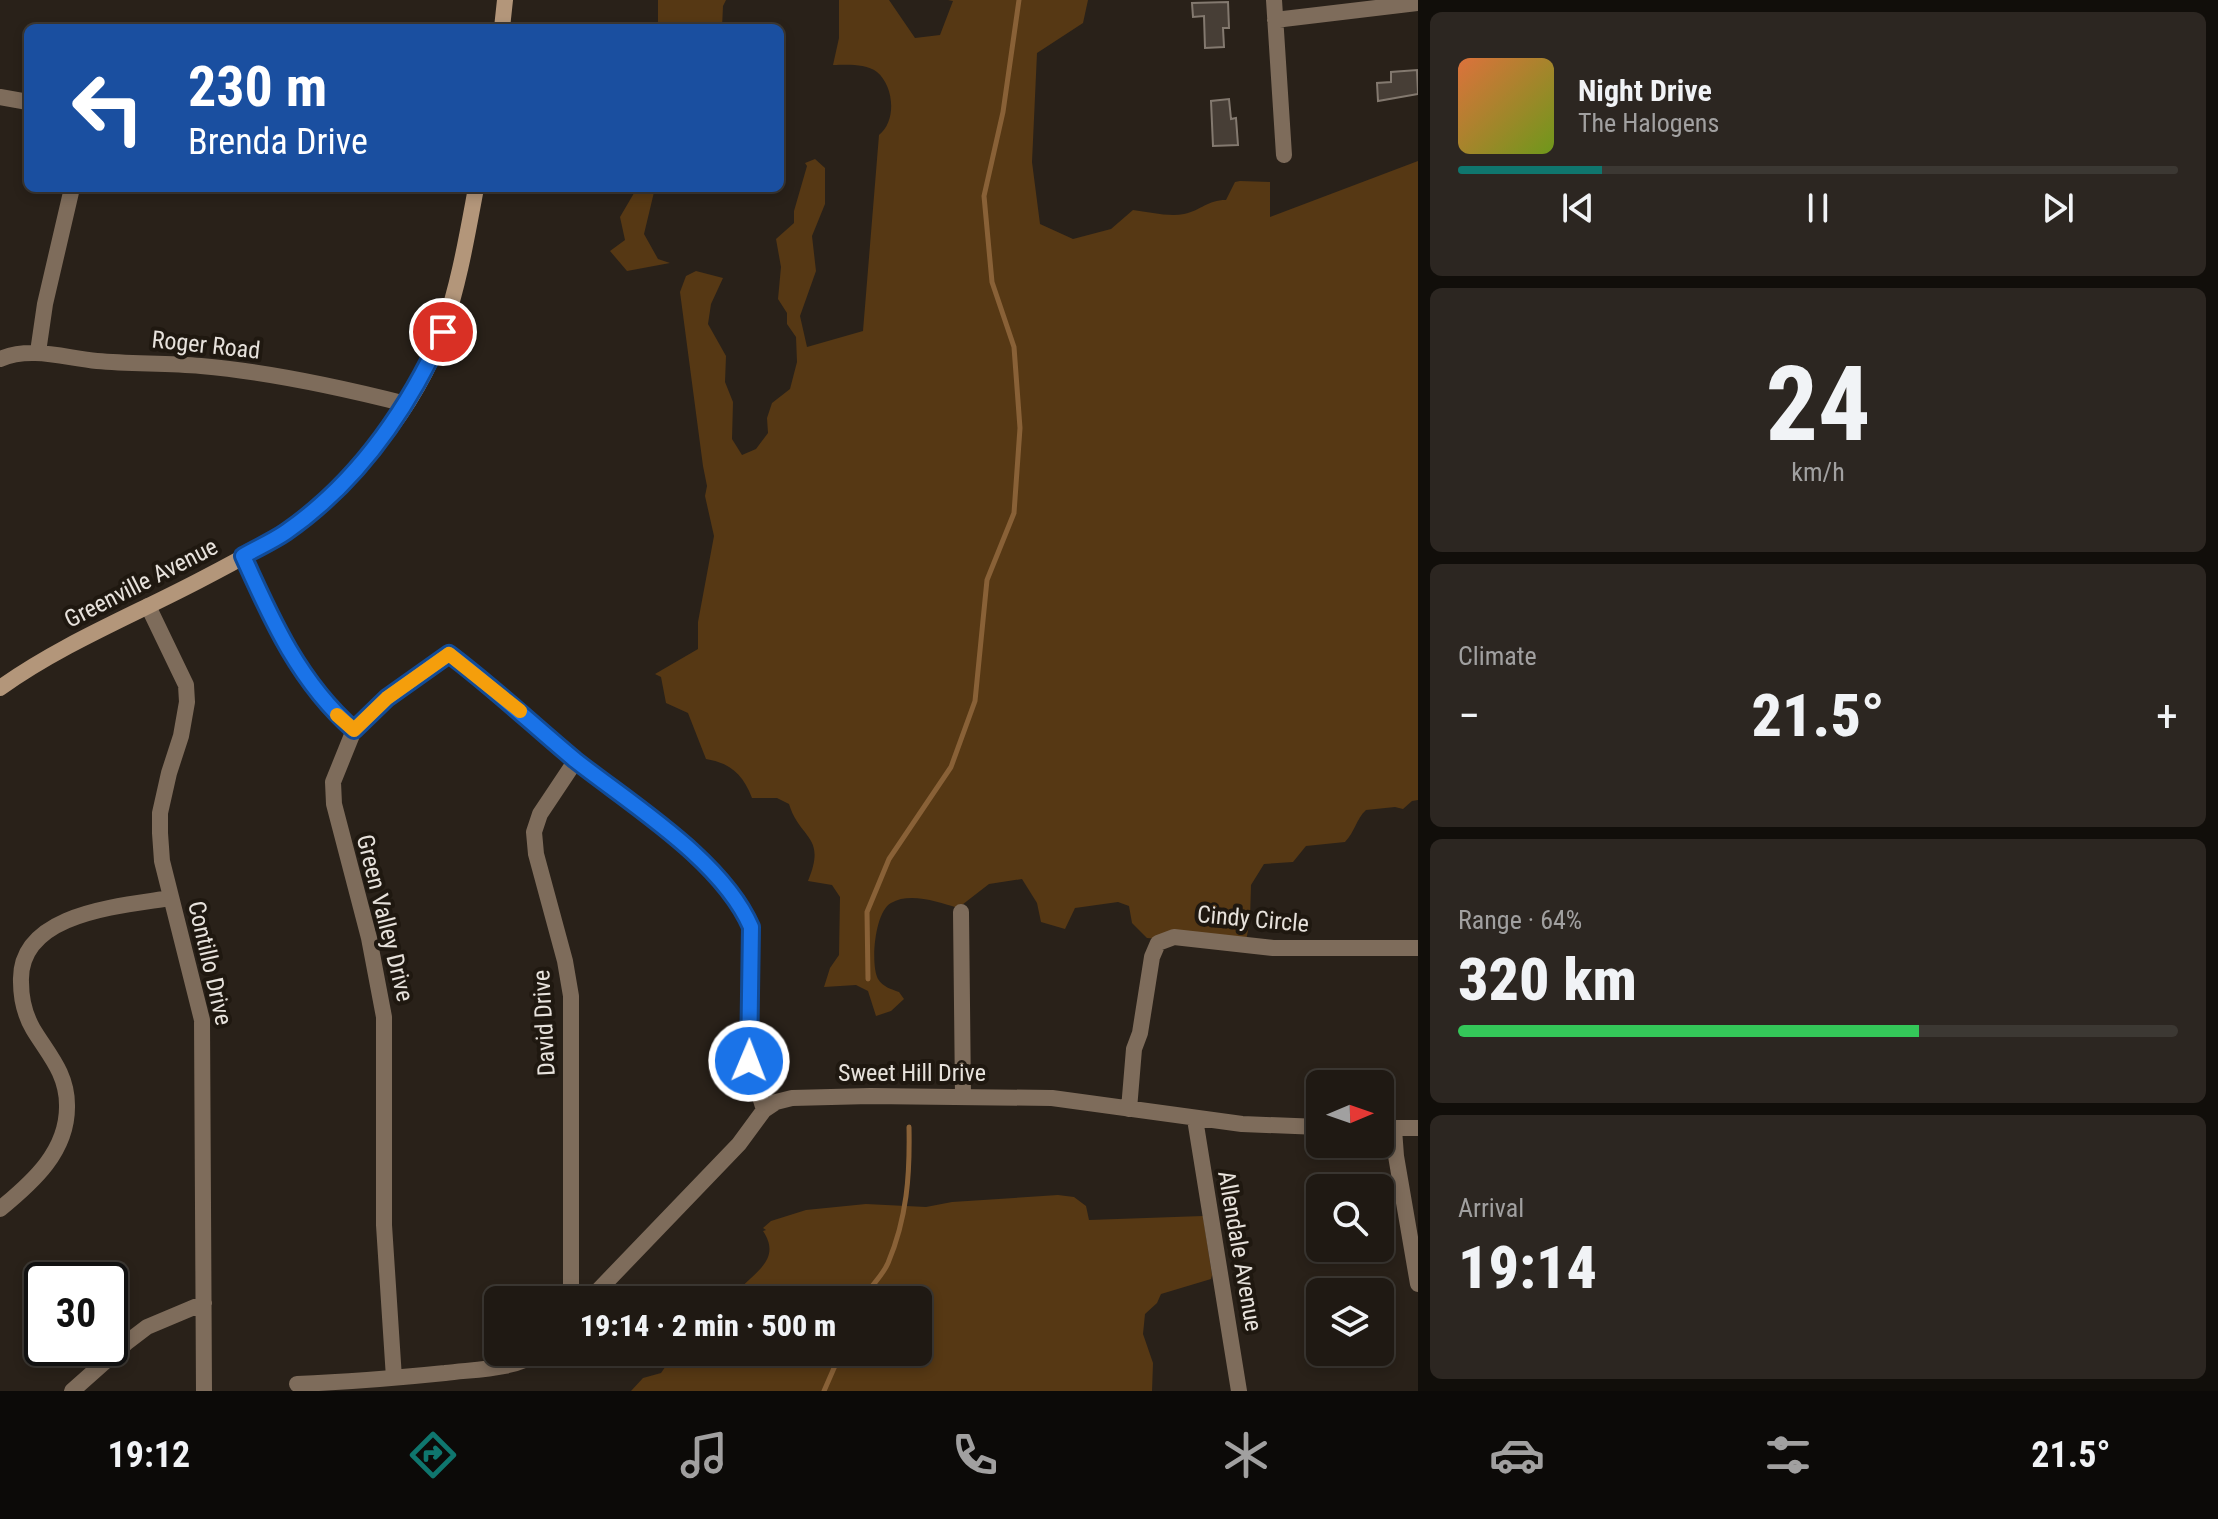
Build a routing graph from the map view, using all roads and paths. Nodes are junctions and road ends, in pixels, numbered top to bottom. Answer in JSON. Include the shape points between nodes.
{"nodes":[{"id":1,"x":505,"y":0,"type":"edge"},
{"id":2,"x":1274,"y":0,"type":"edge"},
{"id":3,"x":1418,"y":3,"type":"edge"},
{"id":4,"x":1275,"y":20,"type":"junction"},
{"id":5,"x":502,"y":24,"type":"edge"},
{"id":6,"x":0,"y":97,"type":"edge"},
{"id":7,"x":24,"y":101,"type":"edge"},
{"id":8,"x":1284,"y":155,"type":"dead end"},
{"id":9,"x":71,"y":192,"type":"edge"},
{"id":10,"x":475,"y":192,"type":"edge"},
{"id":11,"x":38,"y":352,"type":"junction"},
{"id":12,"x":0,"y":359,"type":"edge"},
{"id":13,"x":406,"y":404,"type":"junction"},
{"id":14,"x":243,"y":556,"type":"junction"},
{"id":15,"x":148,"y":606,"type":"junction"},
{"id":16,"x":0,"y":688,"type":"edge"},
{"id":17,"x":354,"y":730,"type":"junction"},
{"id":18,"x":576,"y":760,"type":"junction"},
{"id":19,"x":171,"y":898,"type":"junction"},
{"id":20,"x":961,"y":912,"type":"dead end"},
{"id":21,"x":1418,"y":948,"type":"edge"},
{"id":22,"x":963,"y":1096,"type":"junction"},
{"id":23,"x":1129,"y":1109,"type":"junction"},
{"id":24,"x":764,"y":1110,"type":"junction"},
{"id":25,"x":1195,"y":1119,"type":"junction"},
{"id":26,"x":1306,"y":1126,"type":"edge"},
{"id":27,"x":1394,"y":1128,"type":"edge"},
{"id":28,"x":1418,"y":1128,"type":"edge"},
{"id":29,"x":1394,"y":1150,"type":"edge"},
{"id":30,"x":0,"y":1209,"type":"edge"},
{"id":31,"x":1418,"y":1284,"type":"edge"},
{"id":32,"x":571,"y":1286,"type":"edge"},
{"id":33,"x":602,"y":1286,"type":"edge"},
{"id":34,"x":204,"y":1303,"type":"junction"},
{"id":35,"x":506,"y":1366,"type":"edge"},
{"id":36,"x":394,"y":1378,"type":"junction"},
{"id":37,"x":297,"y":1384,"type":"dead end"},
{"id":38,"x":72,"y":1391,"type":"edge"},
{"id":39,"x":204,"y":1391,"type":"edge"},
{"id":40,"x":1239,"y":1391,"type":"edge"}],
"edges":[{"from":1,"to":5,"type":"street"},
{"from":2,"to":4,"type":"street"},
{"from":3,"to":4,"type":"street"},
{"from":4,"to":8,"type":"street"},
{"from":6,"to":7,"type":"street"},
{"from":9,"to":11,"type":"street"},
{"from":10,"to":13,"type":"street","name":"Greenville Avenue","via":[[443,332]]},
{"from":11,"to":12,"type":"street","name":"Roger Road"},
{"from":11,"to":13,"type":"street","name":"Roger Road","via":[[97,361],[204,366],[349,389]]},
{"from":13,"to":14,"type":"street","name":"Greenville Avenue","via":[[346,482],[286,532]]},
{"from":14,"to":15,"type":"street","name":"Greenville Avenue"},
{"from":14,"to":17,"type":"street","via":[[298,665],[318,696]]},
{"from":15,"to":16,"type":"street","name":"Greenville Avenue"},
{"from":15,"to":19,"type":"street","name":"Contillo Drive","via":[[186,685],[181,736],[160,813],[162,861]]},
{"from":17,"to":18,"type":"street","via":[[387,698],[449,654]]},
{"from":17,"to":36,"type":"street","name":"Green Valley Drive","via":[[333,782],[334,804],[384,1017],[384,1225]]},
{"from":18,"to":24,"type":"street","via":[[719,878],[742,908],[751,927],[749,1061]]},
{"from":18,"to":32,"type":"street","name":"David Drive","via":[[534,832],[571,996]]},
{"from":19,"to":30,"type":"street","via":[[86,912],[28,950],[20,968],[24,1005],[60,1070],[67,1107],[56,1151]]},
{"from":19,"to":34,"type":"street","name":"Contillo Drive","via":[[202,1020]]},
{"from":20,"to":22,"type":"street"},
{"from":21,"to":23,"type":"street","name":"Cindy Circle","via":[[1273,948],[1174,937],[1158,943],[1134,1049]]},
{"from":22,"to":23,"type":"street","name":"Sweet Hill Drive","via":[[1076,1100]]},
{"from":22,"to":24,"type":"street","name":"Sweet Hill Drive","via":[[792,1098]]},
{"from":23,"to":25,"type":"street","name":"Sweet Hill Drive"},
{"from":24,"to":33,"type":"street","via":[[739,1144]]},
{"from":25,"to":26,"type":"street","name":"Sweet Hill Drive"},
{"from":25,"to":40,"type":"street","name":"Allendale Avenue"},
{"from":27,"to":28,"type":"street"},
{"from":29,"to":31,"type":"street"},
{"from":34,"to":38,"type":"street","via":[[147,1327]]},
{"from":34,"to":39,"type":"street","name":"Contillo Drive"},
{"from":35,"to":36,"type":"street"},
{"from":36,"to":37,"type":"street"}]}
